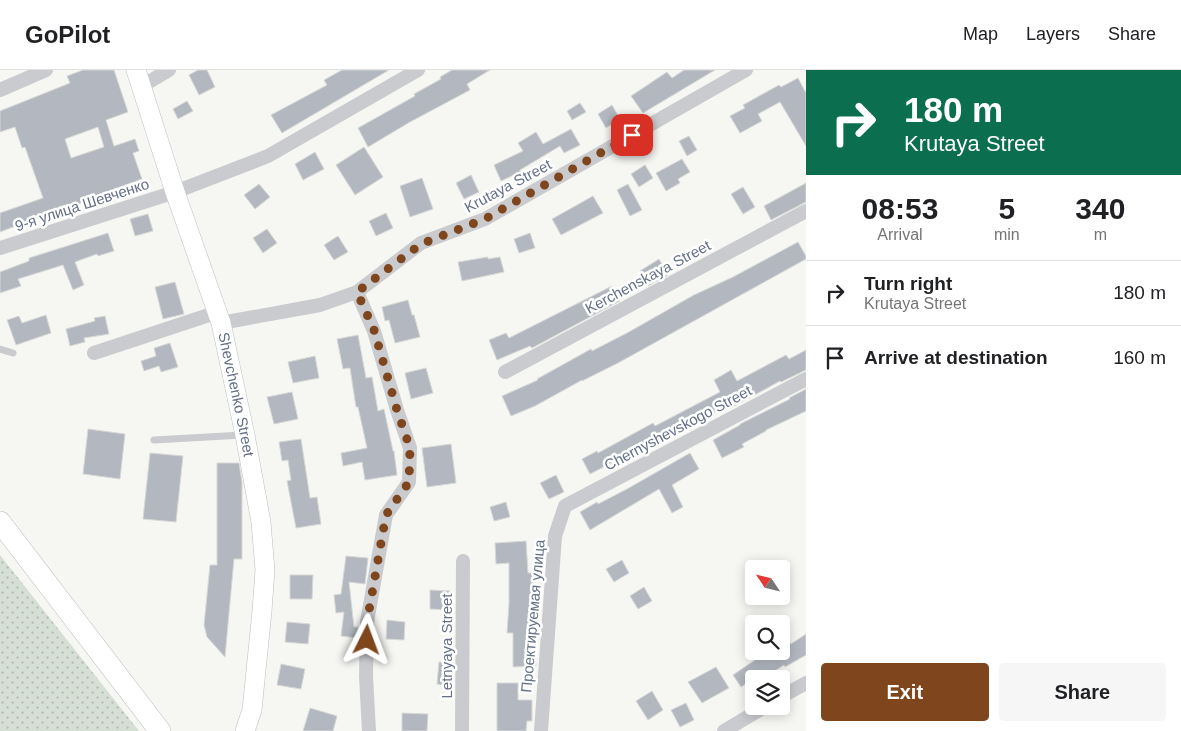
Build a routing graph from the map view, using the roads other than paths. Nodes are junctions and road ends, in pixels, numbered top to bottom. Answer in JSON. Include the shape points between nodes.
{"nodes":[{"id":1,"x":46,"y":70,"type":"edge"},
{"id":2,"x":169,"y":70,"type":"edge"},
{"id":3,"x":418,"y":70,"type":"edge"},
{"id":4,"x":746,"y":70,"type":"edge"},
{"id":5,"x":139,"y":78,"type":"edge"},
{"id":6,"x":0,"y":90,"type":"edge"},
{"id":7,"x":175,"y":192,"type":"junction"},
{"id":8,"x":806,"y":211,"type":"edge"},
{"id":9,"x":0,"y":248,"type":"edge"},
{"id":10,"x":357,"y":292,"type":"junction"},
{"id":11,"x":219,"y":317,"type":"junction"},
{"id":12,"x":0,"y":349,"type":"edge"},
{"id":13,"x":13,"y":352,"type":"dead end"},
{"id":14,"x":94,"y":353,"type":"dead end"},
{"id":15,"x":505,"y":372,"type":"dead end"},
{"id":16,"x":806,"y":379,"type":"edge"},
{"id":17,"x":245,"y":435,"type":"junction"},
{"id":18,"x":154,"y":440,"type":"dead end"},
{"id":19,"x":565,"y":506,"type":"joint"},
{"id":20,"x":0,"y":522,"type":"edge"},
{"id":21,"x":463,"y":561,"type":"dead end"},
{"id":22,"x":806,"y":683,"type":"edge"},
{"id":23,"x":790,"y":692,"type":"edge"},
{"id":24,"x":751,"y":715,"type":"edge"},
{"id":25,"x":160,"y":731,"type":"edge"},
{"id":26,"x":245,"y":731,"type":"edge"},
{"id":27,"x":369,"y":731,"type":"edge"},
{"id":28,"x":462,"y":731,"type":"edge"},
{"id":29,"x":541,"y":731,"type":"edge"},
{"id":30,"x":724,"y":731,"type":"edge"}],
"edges":[{"from":1,"to":6,"type":"street"},
{"from":2,"to":5,"type":"street"},
{"from":3,"to":7,"type":"street","name":"9-я улица Шевченко","via":[[268,156]]},
{"from":4,"to":10,"type":"street","name":"Krutaya Street","via":[[485,219],[421,244]]},
{"from":5,"to":7,"type":"main road","name":"Shevchenko Street"},
{"from":7,"to":9,"type":"street","name":"9-я улица Шевченко"},
{"from":7,"to":11,"type":"main road","name":"Shevchenko Street"},
{"from":8,"to":15,"type":"street","name":"Kerchenskaya Street"},
{"from":10,"to":11,"type":"street","name":"Krutaya Street","via":[[320,304]]},
{"from":10,"to":27,"type":"street","via":[[374,330],[410,448],[409,482],[386,515],[367,622]]},
{"from":11,"to":14,"type":"street","name":"Krutaya Street"},
{"from":11,"to":17,"type":"main road","name":"Shevchenko Street"},
{"from":12,"to":13,"type":"lane"},
{"from":16,"to":19,"type":"street","name":"Chernyshevskogo Street"},
{"from":17,"to":18,"type":"lane"},
{"from":17,"to":26,"type":"main road","name":"Shevchenko Street","via":[[261,522],[265,570],[252,710]]},
{"from":19,"to":29,"type":"street","name":"Проектируемая улица","via":[[556,536]]},
{"from":20,"to":25,"type":"main road"},
{"from":21,"to":28,"type":"street","name":"Letnyaya Street"},
{"from":22,"to":23,"type":"street"},
{"from":24,"to":30,"type":"street"}]}
